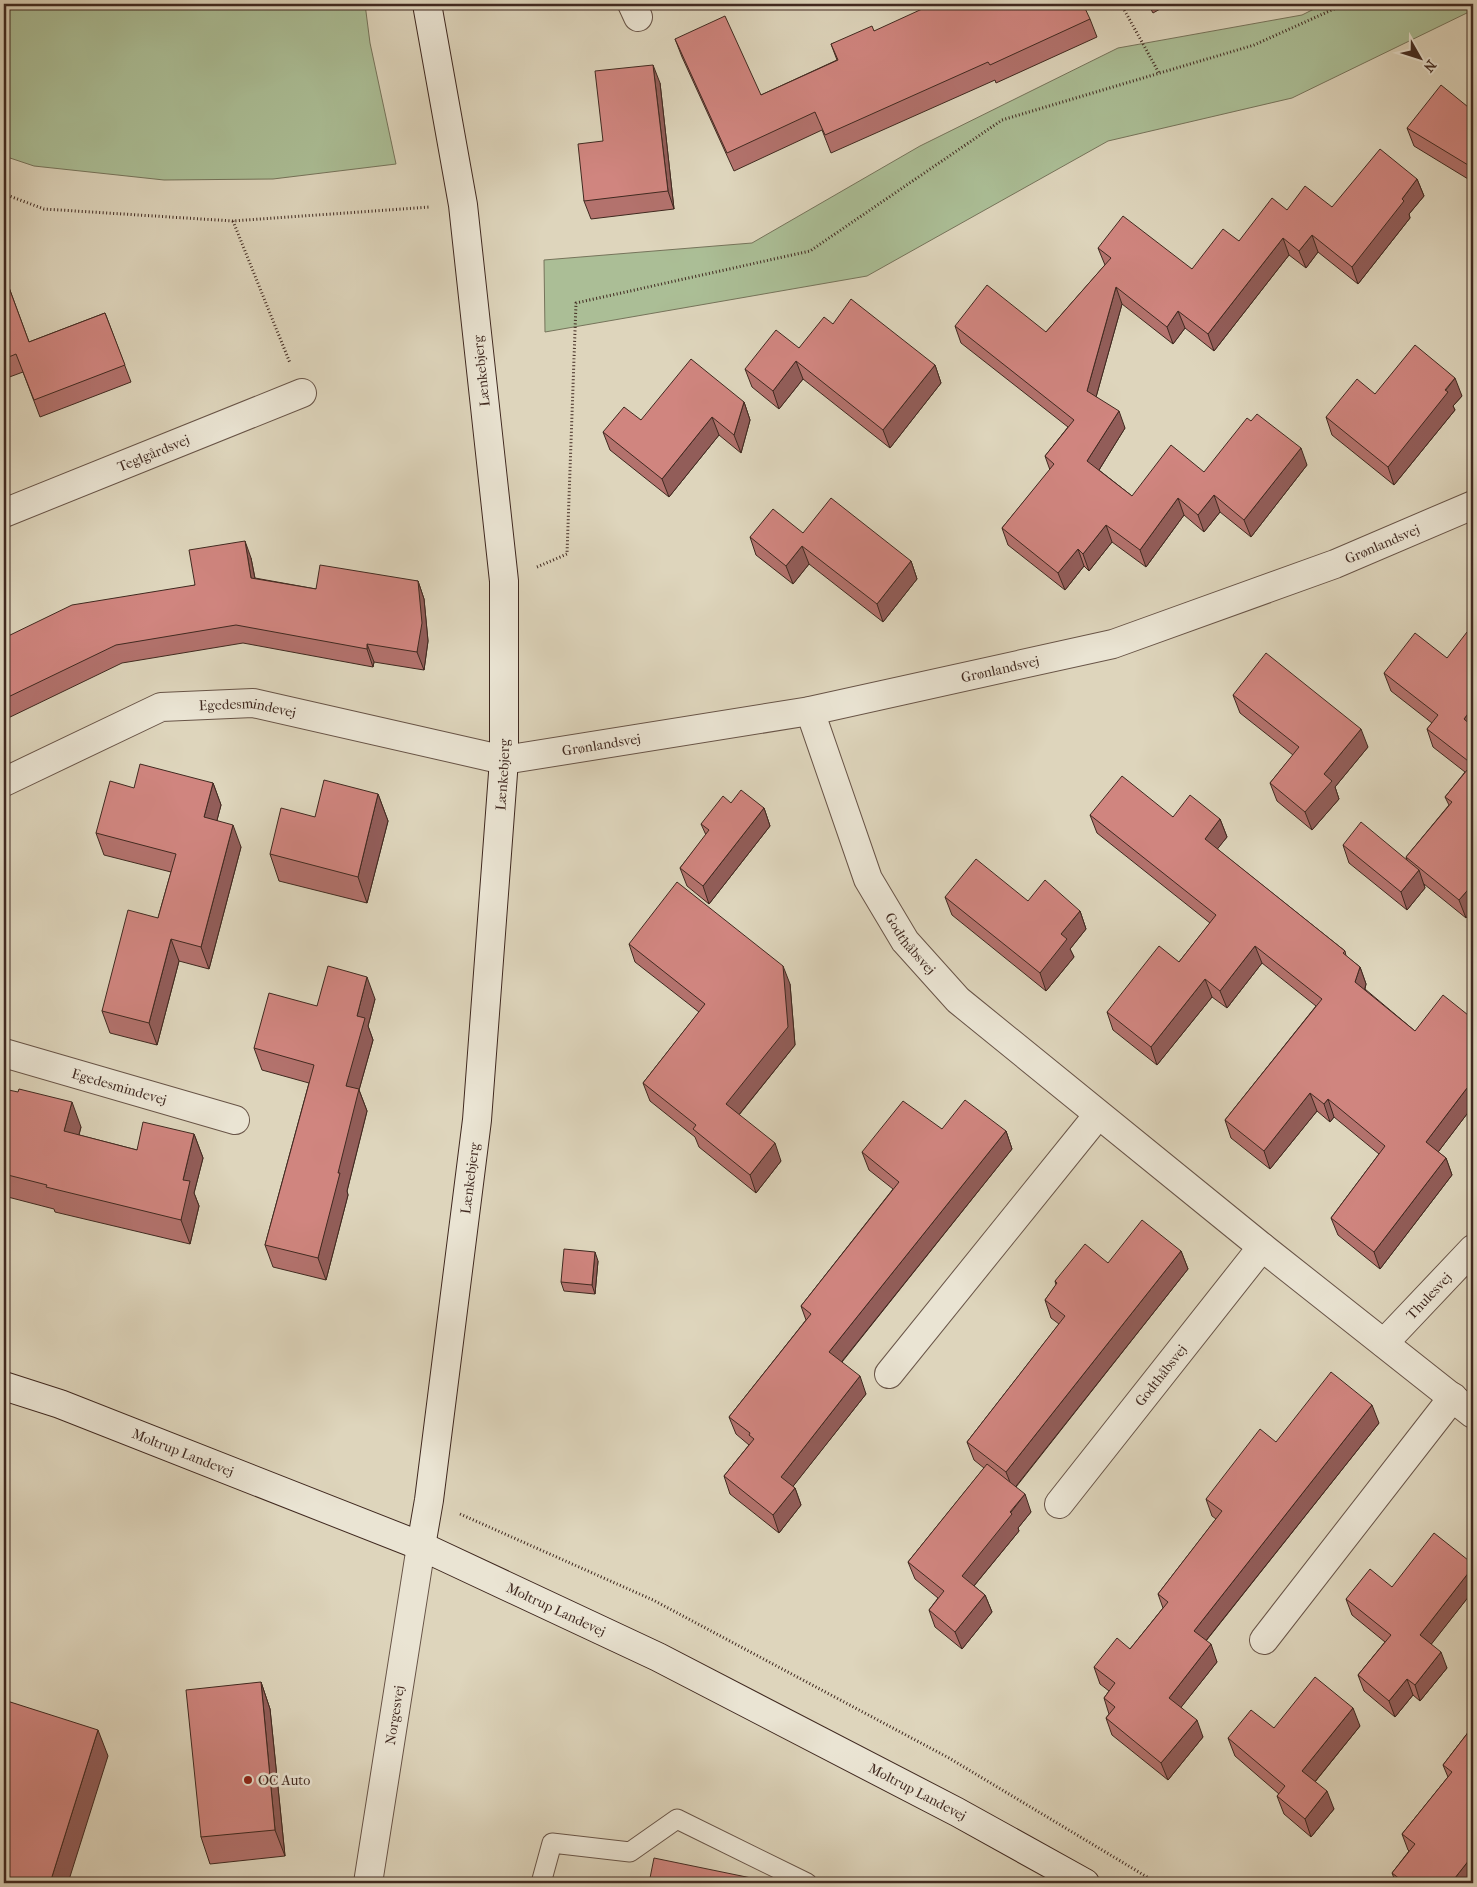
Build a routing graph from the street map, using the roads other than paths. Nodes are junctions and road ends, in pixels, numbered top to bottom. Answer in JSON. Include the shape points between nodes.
{"nodes":[{"id":1,"x":427,"y":4,"type":"edge"},
{"id":2,"x":302,"y":393,"type":"road end"},
{"id":3,"x":1473,"y":505,"type":"edge"},
{"id":4,"x":4,"y":513,"type":"edge"},
{"id":5,"x":810,"y":711,"type":"junction"},
{"id":6,"x":504,"y":760,"type":"junction"},
{"id":7,"x":4,"y":782,"type":"edge"},
{"id":8,"x":4,"y":1053,"type":"edge"},
{"id":9,"x":1098,"y":1115,"type":"junction"},
{"id":10,"x":235,"y":1120,"type":"dead end"},
{"id":11,"x":1262,"y":1247,"type":"junction"},
{"id":12,"x":1473,"y":1250,"type":"edge"},
{"id":13,"x":1384,"y":1343,"type":"junction"},
{"id":14,"x":889,"y":1374,"type":"dead end"},
{"id":15,"x":4,"y":1386,"type":"edge"},
{"id":16,"x":1463,"y":1406,"type":"edge"},
{"id":17,"x":1059,"y":1504,"type":"dead end"},
{"id":18,"x":422,"y":1546,"type":"junction"},
{"id":19,"x":1264,"y":1640,"type":"dead end"},
{"id":20,"x":368,"y":1883,"type":"edge"},
{"id":21,"x":541,"y":1883,"type":"edge"},
{"id":22,"x":807,"y":1883,"type":"edge"},
{"id":23,"x":1085,"y":1883,"type":"edge"}],
"edges":[{"from":1,"to":6,"type":"street","name":"Lænkebjerg","via":[[463,205],[504,581]]},
{"from":2,"to":4,"type":"street","name":"Teglgårdsvej"},
{"from":3,"to":5,"type":"street","name":"Grønlandsvej","via":[[1335,564],[1113,644]]},
{"from":5,"to":6,"type":"street","name":"Grønlandsvej"},
{"from":5,"to":9,"type":"street","name":"Godthåbsvej","via":[[868,879],[905,941],[958,1000]]},
{"from":6,"to":7,"type":"street","name":"Egedesmindevej","via":[[252,703],[161,708]]},
{"from":6,"to":18,"type":"street","name":"Lænkebjerg","via":[[477,1120]]},
{"from":8,"to":10,"type":"street","name":"Egedesmindevej"},
{"from":9,"to":11,"type":"street","name":"Godthåbsvej"},
{"from":9,"to":14,"type":"street"},
{"from":11,"to":13,"type":"street","name":"Godthåbsvej"},
{"from":11,"to":17,"type":"street","name":"Godthåbsvej"},
{"from":12,"to":13,"type":"street","name":"Thulesvej"},
{"from":13,"to":16,"type":"street","name":"Godthåbsvej"},
{"from":15,"to":18,"type":"street","name":"Moltrup Landevej","via":[[60,1404]]},
{"from":16,"to":19,"type":"street","name":"Godthåbsvej"},
{"from":18,"to":20,"type":"street","name":"Norgesvej"},
{"from":18,"to":23,"type":"street","name":"Moltrup Landevej","via":[[658,1657],[958,1812]]},
{"from":21,"to":22,"type":"lane","via":[[552,1843],[630,1852],[677,1819]]}]}
